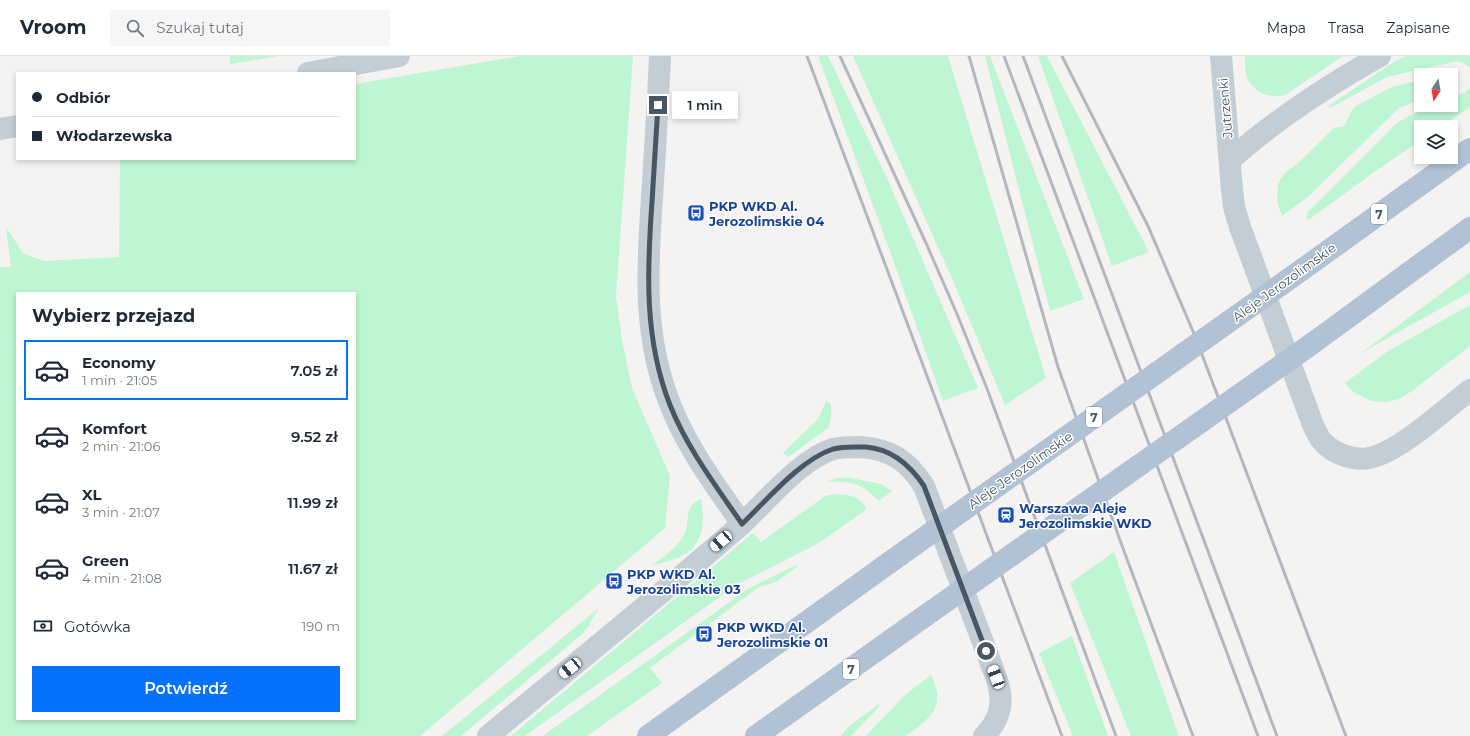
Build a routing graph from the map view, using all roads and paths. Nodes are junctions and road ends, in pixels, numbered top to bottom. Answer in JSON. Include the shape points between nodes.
{"nodes":[{"id":1,"x":399,"y":56,"type":"edge"},
{"id":2,"x":660,"y":56,"type":"edge"},
{"id":3,"x":1221,"y":56,"type":"edge"},
{"id":4,"x":1380,"y":56,"type":"edge"},
{"id":5,"x":313,"y":72,"type":"edge"},
{"id":6,"x":16,"y":126,"type":"edge"},
{"id":7,"x":0,"y":129,"type":"edge"},
{"id":8,"x":1470,"y":149,"type":"edge"},
{"id":9,"x":1230,"y":160,"type":"junction"},
{"id":10,"x":1470,"y":228,"type":"edge"},
{"id":11,"x":1470,"y":390,"type":"edge"},
{"id":12,"x":742,"y":524,"type":"junction"},
{"id":13,"x":995,"y":733,"type":"edge"},
{"id":14,"x":488,"y":736,"type":"edge"},
{"id":15,"x":648,"y":736,"type":"edge"},
{"id":16,"x":756,"y":736,"type":"edge"}],
"edges":[{"from":1,"to":5,"type":"street"},
{"from":2,"to":12,"type":"street","via":[[649,249],[650,326],[661,377],[679,424],[702,465]]},
{"from":3,"to":9,"type":"street","name":"Jutrzenki"},
{"from":4,"to":9,"type":"street","via":[[1342,77],[1302,104]]},
{"from":6,"to":7,"type":"street"},
{"from":8,"to":15,"type":"main road","name":"Aleje Jerozolimskie","number":"7","bridge":true},
{"from":9,"to":11,"type":"street","name":"Jutrzenki","via":[[1234,207],[1240,227],[1313,425],[1324,443],[1340,454],[1355,459],[1376,456],[1408,438]]},
{"from":10,"to":16,"type":"main road","number":"7","bridge":true,"via":[[1313,343]]},
{"from":12,"to":13,"type":"street","via":[[800,468],[821,454],[848,446],[873,448],[898,457],[924,486],[996,677],[1001,701]]},
{"from":12,"to":14,"type":"street"}]}
